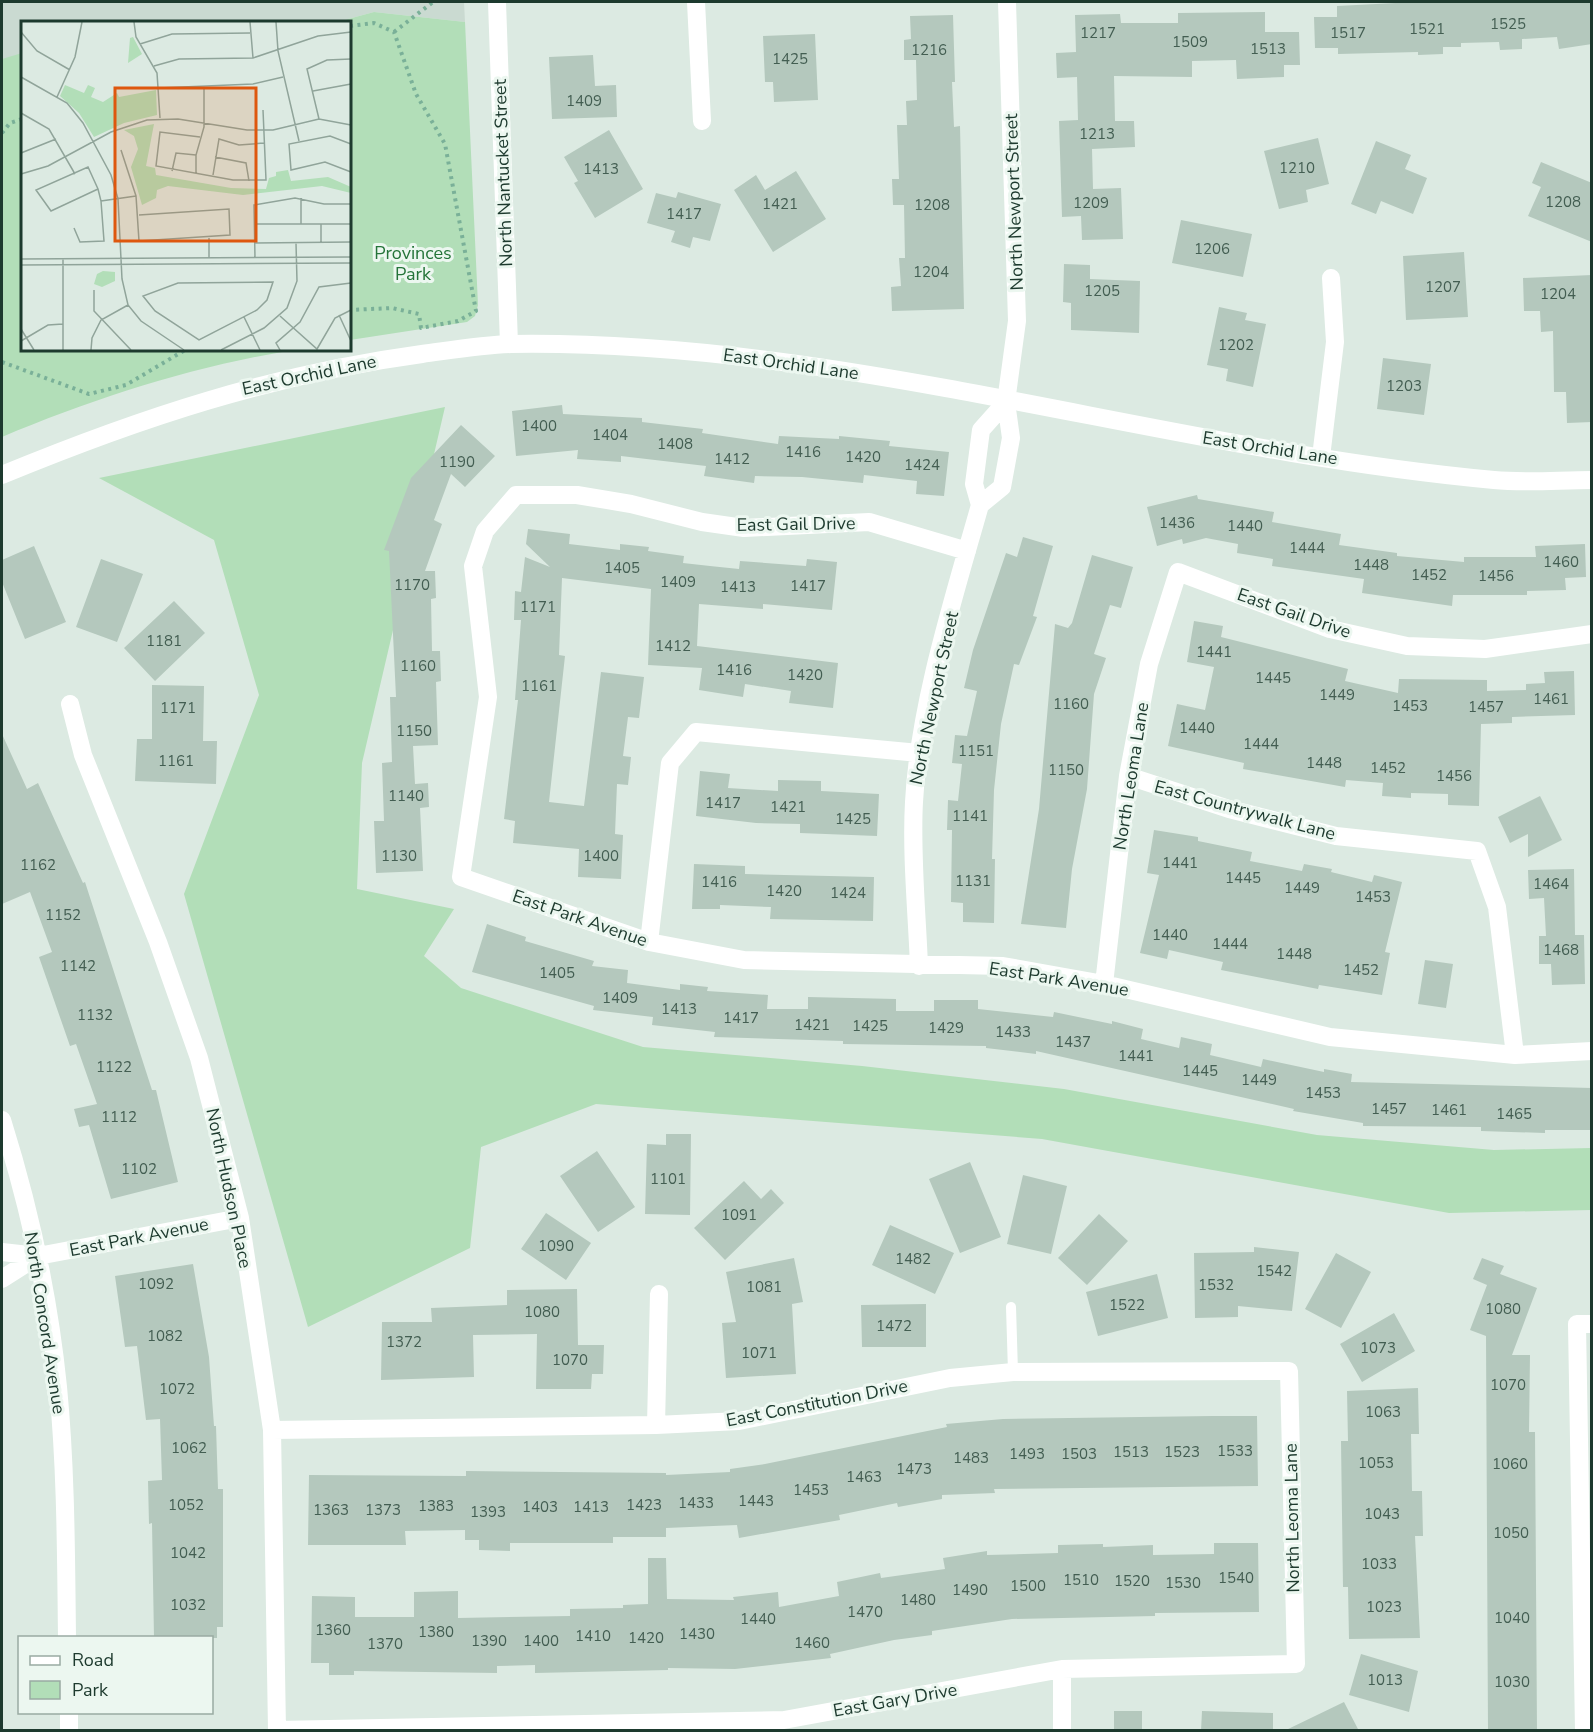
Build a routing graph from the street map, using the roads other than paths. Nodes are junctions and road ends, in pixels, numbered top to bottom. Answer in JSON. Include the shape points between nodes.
{"nodes":[{"id":1,"x":497,"y":2,"type":"edge"},
{"id":2,"x":696,"y":2,"type":"edge"},
{"id":3,"x":1007,"y":2,"type":"edge"},
{"id":4,"x":702,"y":121,"type":"dead end"},
{"id":5,"x":1331,"y":278,"type":"dead end"},
{"id":6,"x":508,"y":344,"type":"junction"},
{"id":7,"x":1006,"y":402,"type":"junction"},
{"id":8,"x":1321,"y":457,"type":"junction"},
{"id":9,"x":2,"y":475,"type":"edge"},
{"id":10,"x":1592,"y":480,"type":"edge"},
{"id":11,"x":980,"y":505,"type":"junction"},
{"id":12,"x":967,"y":551,"type":"junction"},
{"id":13,"x":1178,"y":572,"type":"joint"},
{"id":14,"x":1592,"y":634,"type":"edge"},
{"id":15,"x":70,"y":704,"type":"dead end"},
{"id":16,"x":919,"y":753,"type":"junction"},
{"id":17,"x":1128,"y":777,"type":"junction"},
{"id":18,"x":461,"y":877,"type":"joint"},
{"id":19,"x":649,"y":942,"type":"junction"},
{"id":20,"x":919,"y":966,"type":"junction"},
{"id":21,"x":1104,"y":984,"type":"junction"},
{"id":22,"x":1592,"y":1051,"type":"edge"},
{"id":23,"x":1515,"y":1055,"type":"junction"},
{"id":24,"x":2,"y":1120,"type":"edge"},
{"id":25,"x":240,"y":1218,"type":"junction"},
{"id":26,"x":2,"y":1252,"type":"edge"},
{"id":27,"x":38,"y":1256,"type":"junction"},
{"id":28,"x":2,"y":1279,"type":"edge"},
{"id":29,"x":659,"y":1293,"type":"dead end"},
{"id":30,"x":1011,"y":1307,"type":"dead end"},
{"id":31,"x":1584,"y":1324,"type":"edge"},
{"id":32,"x":1289,"y":1371,"type":"joint"},
{"id":33,"x":1013,"y":1372,"type":"junction"},
{"id":34,"x":656,"y":1425,"type":"junction"},
{"id":35,"x":272,"y":1430,"type":"junction"},
{"id":36,"x":1587,"y":1541,"type":"edge"},
{"id":37,"x":68,"y":1636,"type":"edge"},
{"id":38,"x":1296,"y":1664,"type":"joint"},
{"id":39,"x":1062,"y":1669,"type":"junction"},
{"id":40,"x":69,"y":1714,"type":"edge"},
{"id":41,"x":277,"y":1730,"type":"edge"},
{"id":42,"x":69,"y":1731,"type":"edge"},
{"id":43,"x":1062,"y":1731,"type":"edge"},
{"id":44,"x":1584,"y":1731,"type":"edge"}],
"edges":[{"from":1,"to":6,"type":"street","name":"North Nantucket Street"},
{"from":2,"to":4,"type":"street"},
{"from":3,"to":7,"type":"street","name":"North Newport Street","via":[[1017,321]]},
{"from":5,"to":8,"type":"street","via":[[1335,342]]},
{"from":6,"to":7,"type":"street","name":"East Orchid Lane","via":[[717,353],[827,368]]},
{"from":6,"to":9,"type":"street","name":"East Orchid Lane","via":[[364,362],[232,392],[89,439]]},
{"from":7,"to":8,"type":"street","name":"East Orchid Lane"},
{"from":7,"to":11,"type":"street","name":"North Newport Street","via":[[981,430],[974,484]]},
{"from":7,"to":11,"type":"street","name":"North Newport Street","via":[[1011,438],[1002,487]]},
{"from":8,"to":10,"type":"street","name":"East Orchid Lane","via":[[1497,480]]},
{"from":11,"to":12,"type":"street","name":"North Newport Street"},
{"from":12,"to":16,"type":"street","name":"North Newport Street"},
{"from":12,"to":18,"type":"street","name":"East Gail Drive","via":[[869,522],[744,528],[577,495],[516,495],[485,531],[473,566],[488,697]]},
{"from":13,"to":14,"type":"street","name":"East Gail Drive","via":[[1330,629],[1407,646],[1485,649]]},
{"from":13,"to":17,"type":"street","name":"North Leoma Lane","via":[[1149,664]]},
{"from":15,"to":25,"type":"street","name":"North Hudson Place","via":[[83,755],[158,942],[199,1058]]},
{"from":16,"to":19,"type":"street","via":[[696,732],[670,763]]},
{"from":16,"to":20,"type":"street","name":"North Newport Street","via":[[914,803]]},
{"from":17,"to":21,"type":"street","name":"North Leoma Lane"},
{"from":17,"to":23,"type":"street","name":"East Countrywalk Lane","via":[[1229,809],[1336,836],[1477,851],[1497,907]]},
{"from":18,"to":19,"type":"street","name":"East Park Avenue"},
{"from":19,"to":20,"type":"street","name":"East Park Avenue","via":[[744,960]]},
{"from":20,"to":21,"type":"street","name":"East Park Avenue","via":[[1003,966]]},
{"from":21,"to":23,"type":"street","name":"East Park Avenue","via":[[1330,1037]]},
{"from":22,"to":23,"type":"street","name":"East Park Avenue"},
{"from":24,"to":27,"type":"street","name":"North Concord Avenue"},
{"from":25,"to":27,"type":"street","name":"East Park Avenue"},
{"from":25,"to":35,"type":"street","name":"North Hudson Place"},
{"from":26,"to":27,"type":"street","name":"East Park Avenue"},
{"from":27,"to":28,"type":"street","name":"East Park Avenue"},
{"from":27,"to":37,"type":"street","name":"North Concord Avenue","via":[[58,1386]]},
{"from":29,"to":34,"type":"street"},
{"from":30,"to":33,"type":"lane"},
{"from":31,"to":36,"type":"street"},
{"from":32,"to":33,"type":"street","name":"East Constitution Drive"},
{"from":32,"to":38,"type":"street","name":"North Leoma Lane"},
{"from":33,"to":34,"type":"street","name":"East Constitution Drive","via":[[950,1378],[740,1421]]},
{"from":34,"to":35,"type":"street","name":"East Constitution Drive"},
{"from":35,"to":41,"type":"street","name":"North Hudson Place"},
{"from":36,"to":44,"type":"street"},
{"from":38,"to":39,"type":"street","name":"East Gary Drive"},
{"from":39,"to":41,"type":"street","name":"East Gary Drive","via":[[784,1720]]},
{"from":39,"to":43,"type":"street"},
{"from":40,"to":42,"type":"street"}]}
